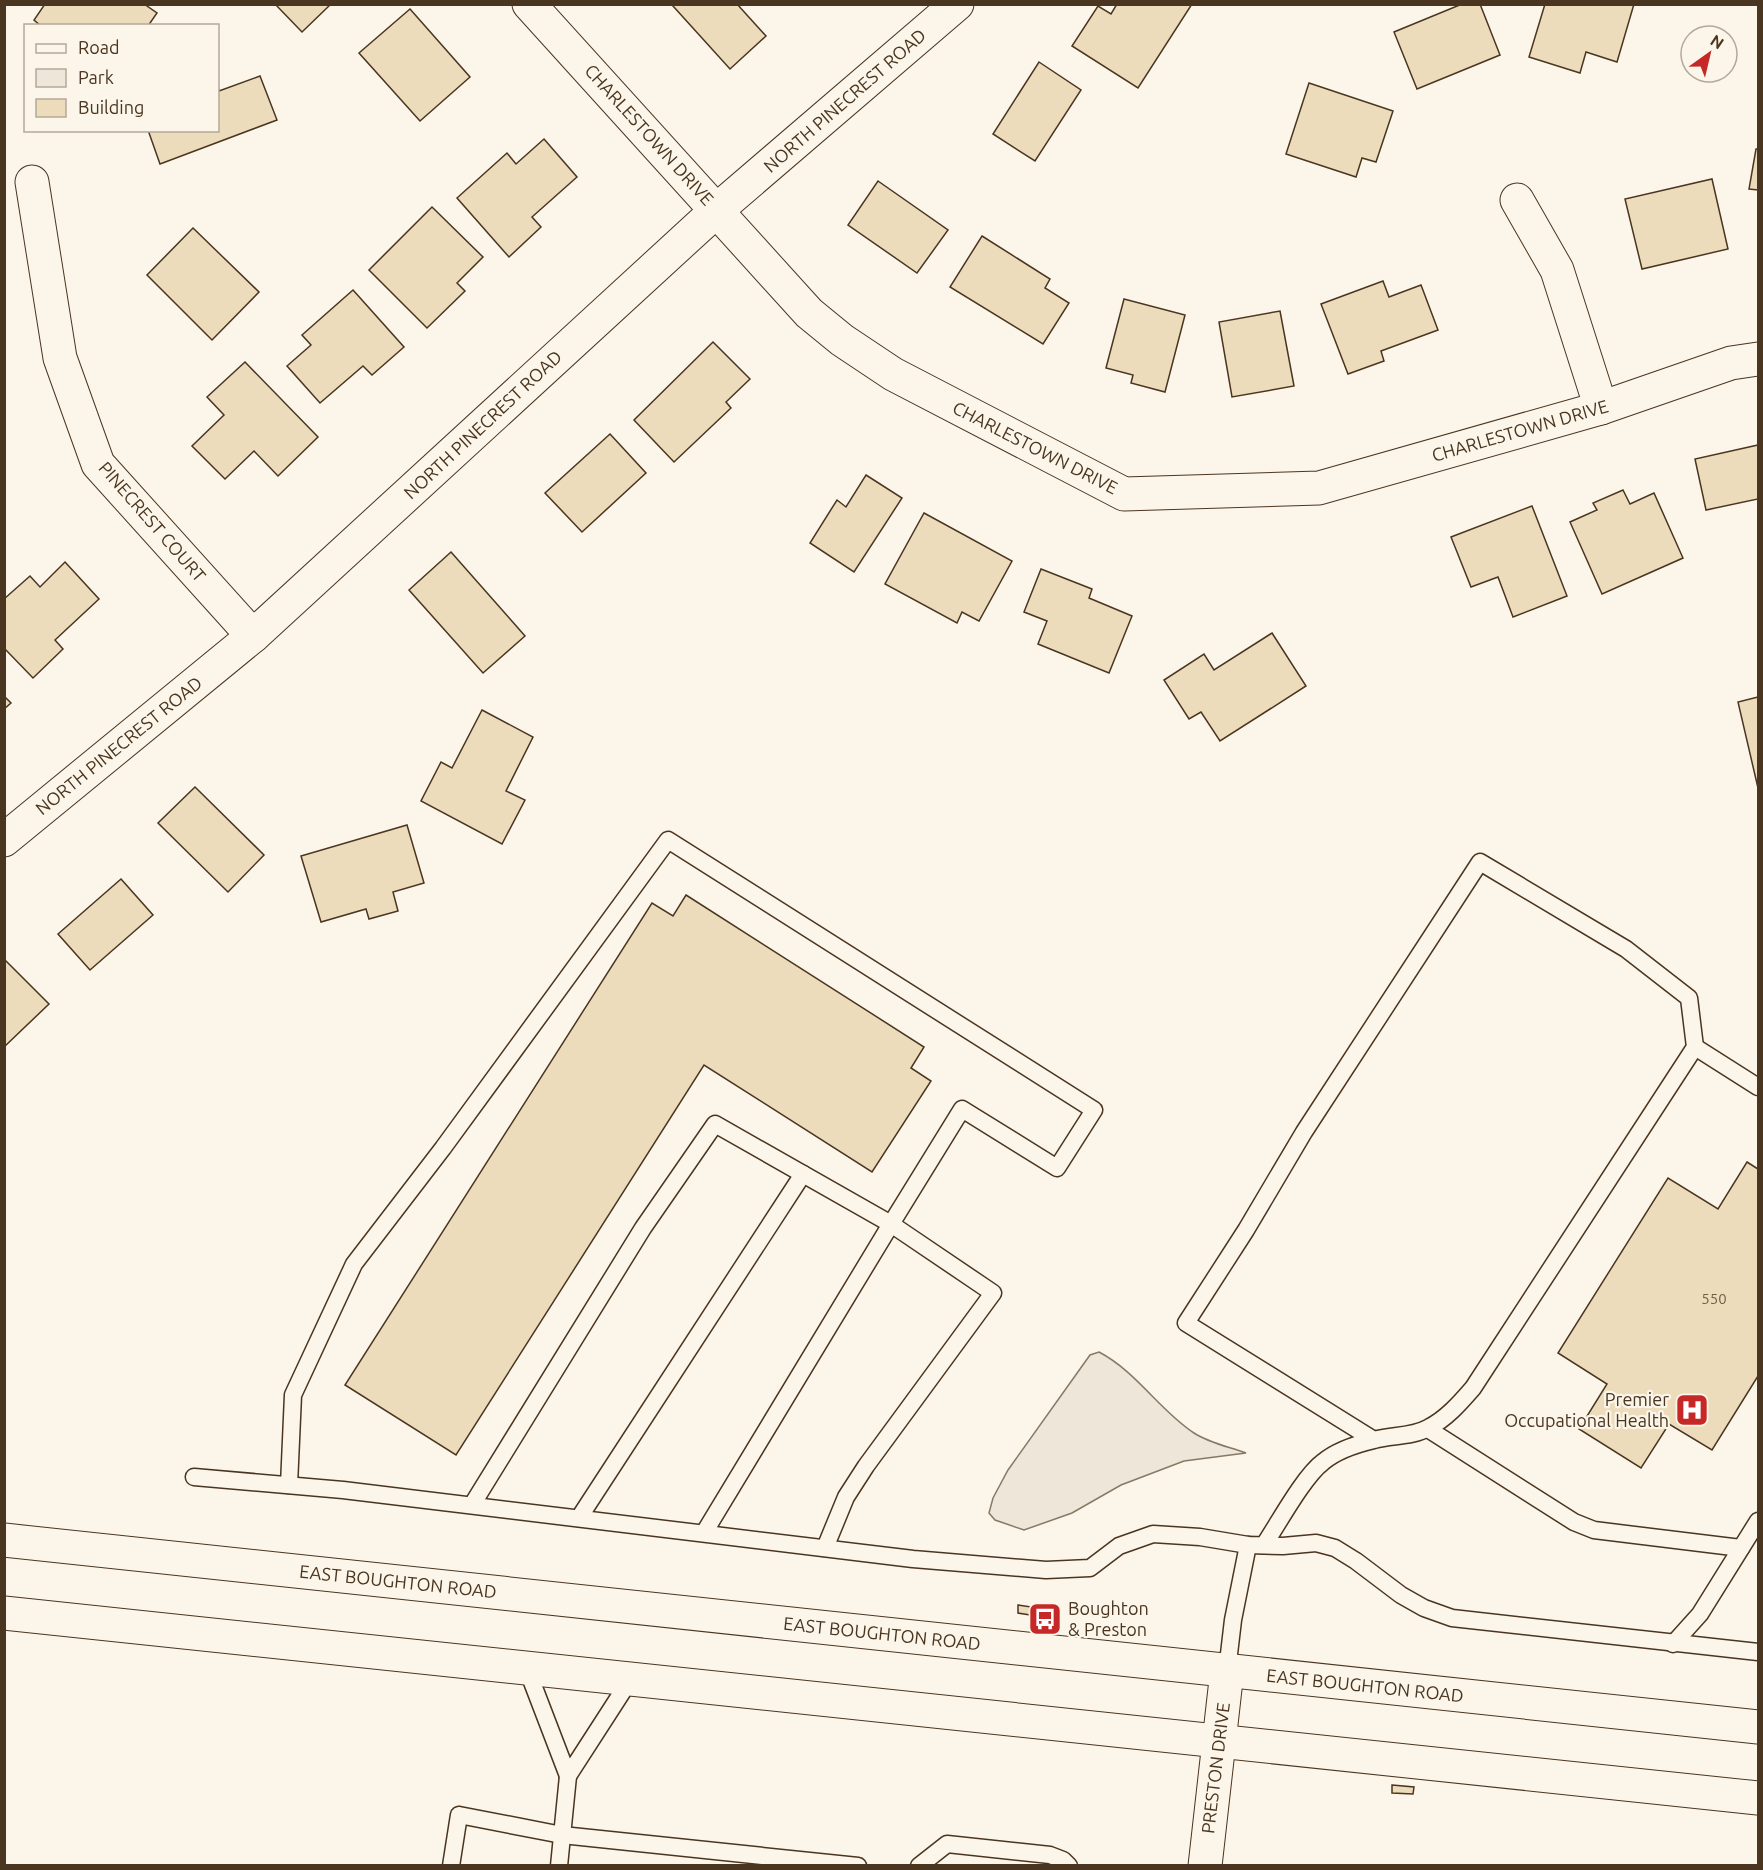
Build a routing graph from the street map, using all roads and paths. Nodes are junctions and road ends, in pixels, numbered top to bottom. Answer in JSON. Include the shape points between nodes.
{"nodes":[{"id":1,"x":529,"y":4,"type":"edge"},
{"id":2,"x":957,"y":4,"type":"edge"},
{"id":3,"x":32,"y":182,"type":"dead end"},
{"id":4,"x":1517,"y":200,"type":"dead end"},
{"id":5,"x":717,"y":210,"type":"junction"},
{"id":6,"x":1758,"y":359,"type":"edge"},
{"id":7,"x":1601,"y":408,"type":"junction"},
{"id":8,"x":254,"y":636,"type":"junction"},
{"id":9,"x":4,"y":840,"type":"edge"},
{"id":10,"x":1695,"y":1047,"type":"junction"},
{"id":11,"x":1758,"y":1087,"type":"edge"},
{"id":12,"x":803,"y":1174,"type":"junction"},
{"id":13,"x":891,"y":1224,"type":"junction"},
{"id":14,"x":1428,"y":1429,"type":"junction"},
{"id":15,"x":1374,"y":1440,"type":"junction"},
{"id":16,"x":194,"y":1477,"type":"dead end"},
{"id":17,"x":289,"y":1485,"type":"junction"},
{"id":18,"x":472,"y":1505,"type":"junction"},
{"id":19,"x":579,"y":1518,"type":"junction"},
{"id":20,"x":1758,"y":1521,"type":"edge"},
{"id":21,"x":704,"y":1533,"type":"junction"},
{"id":22,"x":4,"y":1540,"type":"edge"},
{"id":23,"x":1256,"y":1545,"type":"junction"},
{"id":24,"x":825,"y":1548,"type":"junction"},
{"id":25,"x":1741,"y":1548,"type":"junction"},
{"id":26,"x":4,"y":1613,"type":"edge"},
{"id":27,"x":1673,"y":1644,"type":"junction"},
{"id":28,"x":1758,"y":1652,"type":"edge"},
{"id":29,"x":527,"y":1669,"type":"junction"},
{"id":30,"x":1227,"y":1671,"type":"junction"},
{"id":31,"x":630,"y":1680,"type":"junction"},
{"id":32,"x":1758,"y":1727,"type":"edge"},
{"id":33,"x":1219,"y":1740,"type":"junction"},
{"id":34,"x":568,"y":1776,"type":"junction"},
{"id":35,"x":1758,"y":1798,"type":"edge"},
{"id":36,"x":562,"y":1835,"type":"junction"},
{"id":37,"x":1049,"y":1860,"type":"edge"},
{"id":38,"x":451,"y":1866,"type":"edge"},
{"id":39,"x":559,"y":1866,"type":"edge"},
{"id":40,"x":858,"y":1866,"type":"edge"},
{"id":41,"x":919,"y":1866,"type":"edge"},
{"id":42,"x":1069,"y":1866,"type":"edge"},
{"id":43,"x":1205,"y":1866,"type":"edge"}],
"edges":[{"from":1,"to":5,"type":"street","name":"CHARLESTOWN DRIVE"},
{"from":2,"to":5,"type":"street","name":"NORTH PINECREST ROAD"},
{"from":3,"to":8,"type":"street","name":"PINECREST COURT","via":[[60,358],[98,464]]},
{"from":4,"to":7,"type":"street","via":[[1557,270]]},
{"from":5,"to":7,"type":"street","name":"CHARLESTOWN DRIVE","via":[[809,313],[842,340],[902,379],[1124,494],[1319,488]]},
{"from":5,"to":8,"type":"street","name":"NORTH PINECREST ROAD"},
{"from":6,"to":7,"type":"street","name":"CHARLESTOWN DRIVE","via":[[1731,363]]},
{"from":8,"to":9,"type":"street","name":"NORTH PINECREST ROAD"},
{"from":10,"to":11,"type":"lane"},
{"from":10,"to":14,"type":"lane","via":[[1473,1389]]},
{"from":10,"to":15,"type":"lane","via":[[1689,998],[1626,949],[1480,862],[1304,1132],[1186,1323]]},
{"from":12,"to":13,"type":"lane"},
{"from":12,"to":18,"type":"lane","via":[[715,1124],[644,1228]]},
{"from":12,"to":19,"type":"lane"},
{"from":13,"to":17,"type":"lane","via":[[962,1109],[1058,1168],[1094,1110],[668,840],[354,1264],[293,1395]]},
{"from":13,"to":21,"type":"lane"},
{"from":13,"to":24,"type":"lane","via":[[993,1293],[866,1466],[846,1497]]},
{"from":14,"to":15,"type":"lane"},
{"from":14,"to":25,"type":"lane","via":[[1574,1522],[1594,1530]]},
{"from":15,"to":23,"type":"lane","via":[[1323,1462]]},
{"from":16,"to":17,"type":"lane"},
{"from":17,"to":18,"type":"lane"},
{"from":18,"to":19,"type":"lane"},
{"from":19,"to":21,"type":"lane"},
{"from":20,"to":25,"type":"lane"},
{"from":21,"to":24,"type":"lane"},
{"from":22,"to":30,"type":"street","name":"EAST BOUGHTON ROAD"},
{"from":23,"to":24,"type":"lane","via":[[1153,1534],[1119,1546],[1090,1568],[1046,1570]]},
{"from":23,"to":27,"type":"lane","via":[[1316,1543],[1335,1548],[1401,1595],[1452,1618]]},
{"from":23,"to":30,"type":"lane","via":[[1233,1620]]},
{"from":25,"to":27,"type":"lane","via":[[1700,1614]]},
{"from":26,"to":29,"type":"street"},
{"from":27,"to":28,"type":"lane"},
{"from":29,"to":31,"type":"street"},
{"from":29,"to":34,"type":"lane"},
{"from":30,"to":32,"type":"street","name":"EAST BOUGHTON ROAD"},
{"from":30,"to":33,"type":"street","name":"PRESTON DRIVE"},
{"from":31,"to":33,"type":"street"},
{"from":31,"to":34,"type":"lane"},
{"from":33,"to":35,"type":"street"},
{"from":33,"to":43,"type":"street","name":"PRESTON DRIVE"},
{"from":34,"to":36,"type":"lane"},
{"from":36,"to":38,"type":"lane","via":[[459,1815]]},
{"from":36,"to":39,"type":"lane"},
{"from":36,"to":40,"type":"lane"},
{"from":37,"to":41,"type":"lane","via":[[947,1844]]},
{"from":37,"to":42,"type":"lane","via":[[1063,1860]]}]}
